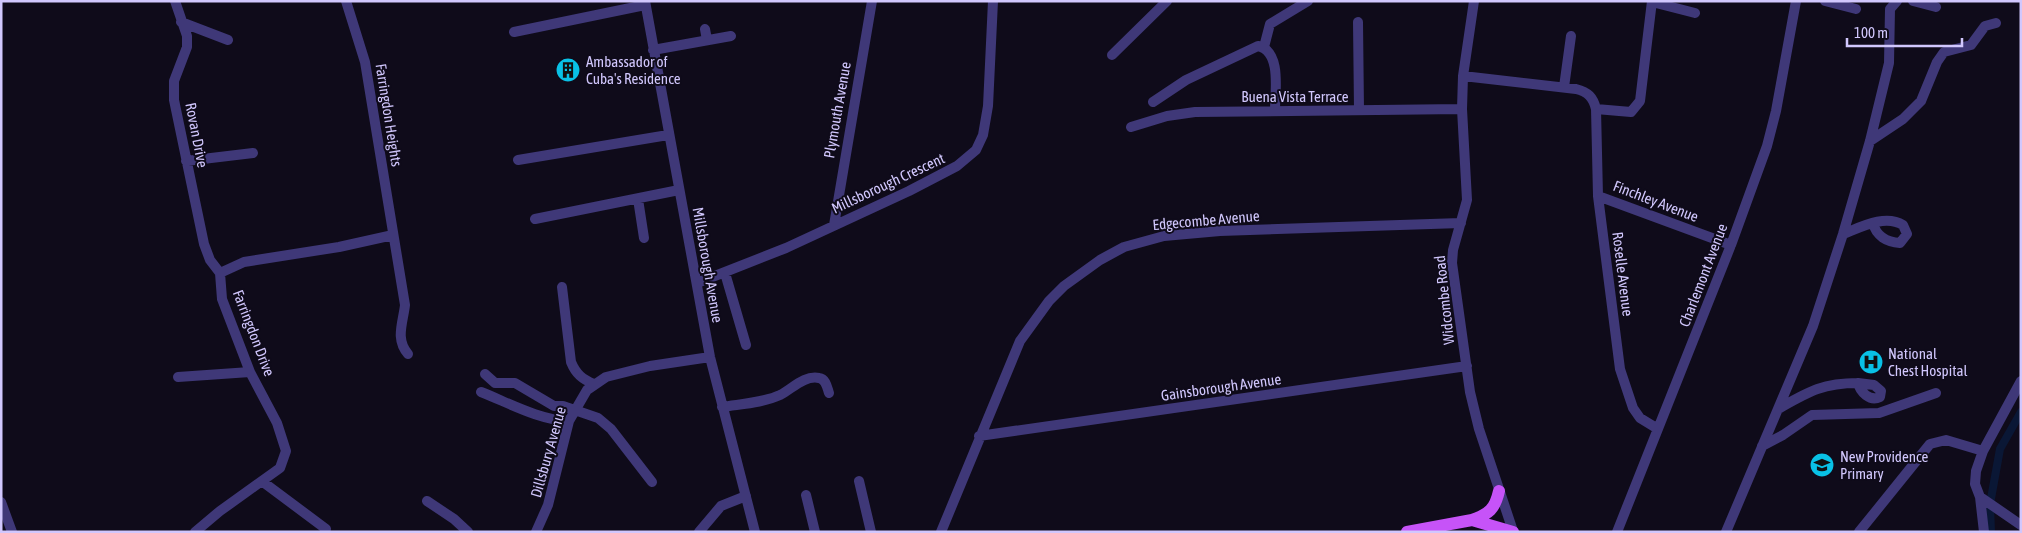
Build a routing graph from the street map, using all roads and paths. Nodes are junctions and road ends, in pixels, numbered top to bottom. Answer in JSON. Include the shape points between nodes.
{"nodes":[{"id":1,"x":175,"y":1,"type":"edge"},
{"id":2,"x":346,"y":1,"type":"edge"},
{"id":3,"x":872,"y":1,"type":"edge"},
{"id":4,"x":993,"y":1,"type":"edge"},
{"id":5,"x":1167,"y":1,"type":"edge"},
{"id":6,"x":1308,"y":1,"type":"edge"},
{"id":7,"x":1474,"y":1,"type":"edge"},
{"id":8,"x":1796,"y":1,"type":"edge"},
{"id":9,"x":1825,"y":1,"type":"edge"},
{"id":10,"x":1896,"y":1,"type":"edge"},
{"id":11,"x":1913,"y":1,"type":"edge"},
{"id":12,"x":1652,"y":2,"type":"edge"},
{"id":13,"x":643,"y":4,"type":"edge"},
{"id":14,"x":1936,"y":7,"type":"dead end"},
{"id":15,"x":1856,"y":9,"type":"dead end"},
{"id":16,"x":1695,"y":13,"type":"dead end"},
{"id":17,"x":181,"y":22,"type":"junction"},
{"id":18,"x":1358,"y":22,"type":"dead end"},
{"id":19,"x":1996,"y":23,"type":"dead end"},
{"id":20,"x":706,"y":29,"type":"dead end"},
{"id":21,"x":514,"y":32,"type":"dead end"},
{"id":22,"x":714,"y":36,"type":"junction"},
{"id":23,"x":731,"y":36,"type":"dead end"},
{"id":24,"x":1571,"y":36,"type":"dead end"},
{"id":25,"x":228,"y":40,"type":"dead end"},
{"id":26,"x":1264,"y":47,"type":"junction"},
{"id":27,"x":653,"y":50,"type":"junction"},
{"id":28,"x":1112,"y":54,"type":"dead end"},
{"id":29,"x":1463,"y":76,"type":"junction"},
{"id":30,"x":1564,"y":88,"type":"junction"},
{"id":31,"x":1153,"y":102,"type":"dead end"},
{"id":32,"x":1462,"y":109,"type":"junction"},
{"id":33,"x":1596,"y":109,"type":"junction"},
{"id":34,"x":1275,"y":110,"type":"junction"},
{"id":35,"x":1360,"y":110,"type":"junction"},
{"id":36,"x":1131,"y":127,"type":"dead end"},
{"id":37,"x":668,"y":135,"type":"junction"},
{"id":38,"x":1870,"y":141,"type":"junction"},
{"id":39,"x":253,"y":153,"type":"dead end"},
{"id":40,"x":518,"y":160,"type":"dead end"},
{"id":41,"x":186,"y":161,"type":"junction"},
{"id":42,"x":679,"y":190,"type":"junction"},
{"id":43,"x":1598,"y":196,"type":"junction"},
{"id":44,"x":638,"y":199,"type":"junction"},
{"id":45,"x":535,"y":219,"type":"dead end"},
{"id":46,"x":1461,"y":223,"type":"junction"},
{"id":47,"x":1873,"y":223,"type":"dead end"},
{"id":48,"x":834,"y":225,"type":"junction"},
{"id":49,"x":1843,"y":234,"type":"junction"},
{"id":50,"x":392,"y":235,"type":"junction"},
{"id":51,"x":644,"y":238,"type":"dead end"},
{"id":52,"x":1731,"y":245,"type":"junction"},
{"id":53,"x":725,"y":272,"type":"junction"},
{"id":54,"x":220,"y":273,"type":"junction"},
{"id":55,"x":697,"y":282,"type":"junction"},
{"id":56,"x":562,"y":287,"type":"dead end"},
{"id":57,"x":746,"y":345,"type":"dead end"},
{"id":58,"x":408,"y":354,"type":"dead end"},
{"id":59,"x":710,"y":358,"type":"junction"},
{"id":60,"x":1467,"y":366,"type":"junction"},
{"id":61,"x":250,"y":372,"type":"junction"},
{"id":62,"x":485,"y":374,"type":"dead end"},
{"id":63,"x":178,"y":377,"type":"dead end"},
{"id":64,"x":2021,"y":381,"type":"edge"},
{"id":65,"x":1858,"y":383,"type":"dead end"},
{"id":66,"x":594,"y":384,"type":"junction"},
{"id":67,"x":481,"y":392,"type":"dead end"},
{"id":68,"x":829,"y":393,"type":"dead end"},
{"id":69,"x":1936,"y":393,"type":"dead end"},
{"id":70,"x":722,"y":407,"type":"junction"},
{"id":71,"x":1778,"y":409,"type":"junction"},
{"id":72,"x":574,"y":410,"type":"junction"},
{"id":73,"x":569,"y":421,"type":"junction"},
{"id":74,"x":1658,"y":429,"type":"junction"},
{"id":75,"x":979,"y":436,"type":"junction"},
{"id":76,"x":1762,"y":446,"type":"junction"},
{"id":77,"x":1983,"y":451,"type":"junction"},
{"id":78,"x":859,"y":481,"type":"dead end"},
{"id":79,"x":263,"y":482,"type":"junction"},
{"id":80,"x":652,"y":482,"type":"dead end"},
{"id":81,"x":1499,"y":491,"type":"junction"},
{"id":82,"x":806,"y":495,"type":"dead end"},
{"id":83,"x":746,"y":496,"type":"junction"},
{"id":84,"x":1980,"y":497,"type":"junction"},
{"id":85,"x":427,"y":501,"type":"dead end"},
{"id":86,"x":1,"y":502,"type":"edge"},
{"id":87,"x":1472,"y":520,"type":"junction"},
{"id":88,"x":2019,"y":521,"type":"edge"},
{"id":89,"x":326,"y":528,"type":"dead end"},
{"id":90,"x":1498,"y":530,"type":"edge"},
{"id":91,"x":1513,"y":531,"type":"edge"},
{"id":92,"x":12,"y":532,"type":"edge"},
{"id":93,"x":195,"y":532,"type":"edge"},
{"id":94,"x":468,"y":532,"type":"edge"},
{"id":95,"x":536,"y":532,"type":"edge"},
{"id":96,"x":699,"y":532,"type":"edge"},
{"id":97,"x":755,"y":532,"type":"edge"},
{"id":98,"x":815,"y":532,"type":"edge"},
{"id":99,"x":870,"y":532,"type":"edge"},
{"id":100,"x":941,"y":532,"type":"edge"},
{"id":101,"x":1407,"y":532,"type":"edge"},
{"id":102,"x":1617,"y":532,"type":"edge"},
{"id":103,"x":1726,"y":532,"type":"edge"},
{"id":104,"x":1859,"y":532,"type":"edge"},
{"id":105,"x":1984,"y":532,"type":"edge"}],
"edges":[{"from":1,"to":17,"type":"street","name":"Rovan Drive"},
{"from":2,"to":50,"type":"street","name":"Farringdon Heights","via":[[365,62]]},
{"from":3,"to":48,"type":"street","name":"Plymouth Avenue"},
{"from":4,"to":48,"type":"street","name":"Millsborough Crescent","via":[[988,106],[984,135],[976,150],[957,166]]},
{"from":5,"to":28,"type":"street"},
{"from":6,"to":26,"type":"street","via":[[1270,24]]},
{"from":7,"to":29,"type":"street","name":"Widcombe Road"},
{"from":8,"to":52,"type":"street","name":"Charlemont Avenue","via":[[1767,146]]},
{"from":9,"to":15,"type":"street"},
{"from":10,"to":38,"type":"street","via":[[1890,9],[1889,63]]},
{"from":11,"to":14,"type":"street"},
{"from":12,"to":16,"type":"street"},
{"from":12,"to":33,"type":"street","via":[[1638,105],[1626,113]]},
{"from":13,"to":21,"type":"street"},
{"from":13,"to":27,"type":"street","name":"Millsborough Avenue"},
{"from":17,"to":25,"type":"street"},
{"from":17,"to":41,"type":"street","name":"Rovan Drive","via":[[188,47],[176,75],[174,100]]},
{"from":18,"to":35,"type":"street"},
{"from":19,"to":38,"type":"street","via":[[1985,26],[1971,45],[1944,52],[1921,101],[1903,119]]},
{"from":20,"to":22,"type":"street"},
{"from":22,"to":23,"type":"street"},
{"from":22,"to":27,"type":"street"},
{"from":24,"to":30,"type":"street"},
{"from":26,"to":31,"type":"street","via":[[1250,48],[1186,80]]},
{"from":26,"to":34,"type":"street","via":[[1275,68]]},
{"from":27,"to":37,"type":"street","name":"Millsborough Avenue"},
{"from":29,"to":30,"type":"street"},
{"from":29,"to":32,"type":"street","name":"Widcombe Road"},
{"from":30,"to":33,"type":"street","via":[[1588,94]]},
{"from":32,"to":35,"type":"street","name":"Buena Vista Terrace"},
{"from":32,"to":46,"type":"street","name":"Widcombe Road","via":[[1467,200]]},
{"from":33,"to":43,"type":"street","name":"Roselle Avenue"},
{"from":34,"to":35,"type":"street","name":"Buena Vista Terrace"},
{"from":34,"to":36,"type":"street","name":"Buena Vista Terrace","via":[[1179,114]]},
{"from":37,"to":40,"type":"street"},
{"from":37,"to":42,"type":"street","name":"Millsborough Avenue"},
{"from":38,"to":49,"type":"street"},
{"from":39,"to":41,"type":"street"},
{"from":41,"to":54,"type":"street","name":"Rovan Drive","via":[[204,244]]},
{"from":42,"to":44,"type":"street"},
{"from":42,"to":55,"type":"street","name":"Millsborough Avenue"},
{"from":43,"to":52,"type":"street","name":"Finchley Avenue"},
{"from":43,"to":74,"type":"street","name":"Roselle Avenue","via":[[1620,369],[1632,408],[1640,418]]},
{"from":44,"to":45,"type":"street"},
{"from":44,"to":51,"type":"street"},
{"from":46,"to":60,"type":"street","name":"Widcombe Road","via":[[1452,263]]},
{"from":46,"to":75,"type":"street","name":"Edgecombe Avenue","via":[[1220,231],[1164,236],[1124,247],[1066,284],[1033,320],[1020,340]]},
{"from":47,"to":49,"type":"street"},
{"from":48,"to":53,"type":"street","name":"Millsborough Crescent"},
{"from":49,"to":71,"type":"street","via":[[1813,326]]},
{"from":50,"to":54,"type":"street","via":[[244,262]]},
{"from":50,"to":58,"type":"street","name":"Farringdon Heights","via":[[405,305],[399,336],[401,346]]},
{"from":52,"to":74,"type":"street","name":"Charlemont Avenue"},
{"from":53,"to":55,"type":"street","name":"Millsborough Crescent"},
{"from":53,"to":57,"type":"street"},
{"from":54,"to":61,"type":"street","name":"Farringdon Drive","via":[[222,299]]},
{"from":55,"to":59,"type":"street","name":"Millsborough Avenue"},
{"from":56,"to":66,"type":"street","via":[[571,362],[583,379]]},
{"from":59,"to":66,"type":"street","name":"Dillsbury Avenue","via":[[650,366],[606,377]]},
{"from":59,"to":70,"type":"street","name":"Millsborough Avenue"},
{"from":60,"to":75,"type":"street","name":"Gainsborough Avenue"},
{"from":60,"to":81,"type":"street","name":"Widcombe Road","via":[[1479,429]]},
{"from":61,"to":63,"type":"street"},
{"from":61,"to":79,"type":"street","name":"Farringdon Drive","via":[[277,423],[286,451],[280,468]]},
{"from":62,"to":72,"type":"street","via":[[496,383],[515,383],[547,403]]},
{"from":64,"to":77,"type":"street"},
{"from":65,"to":71,"type":"street","via":[[1816,388]]},
{"from":66,"to":72,"type":"street","name":"Dillsbury Avenue"},
{"from":67,"to":73,"type":"street","via":[[541,416]]},
{"from":68,"to":70,"type":"street","via":[[824,380],[812,378],[780,395]]},
{"from":69,"to":76,"type":"street","via":[[1879,413],[1812,415]]},
{"from":70,"to":83,"type":"street","name":"Millsborough Avenue"},
{"from":71,"to":76,"type":"street"},
{"from":72,"to":73,"type":"street","name":"Dillsbury Avenue"},
{"from":72,"to":80,"type":"street","via":[[591,414],[611,429]]},
{"from":73,"to":95,"type":"street","name":"Dillsbury Avenue","via":[[548,504]]},
{"from":74,"to":102,"type":"street","name":"Charlemont Avenue"},
{"from":75,"to":100,"type":"street","name":"Edgecombe Avenue"},
{"from":76,"to":103,"type":"street"},
{"from":77,"to":84,"type":"street","via":[[1975,484]]},
{"from":77,"to":104,"type":"street","via":[[1946,440],[1930,444]]},
{"from":78,"to":99,"type":"street"},
{"from":79,"to":89,"type":"street"},
{"from":79,"to":93,"type":"street","name":"Farringdon Drive"},
{"from":81,"to":87,"type":"main road","via":[[1493,509]]},
{"from":81,"to":91,"type":"street","name":"Widcombe Road"},
{"from":82,"to":98,"type":"street"},
{"from":83,"to":96,"type":"street","via":[[721,506]]},
{"from":83,"to":97,"type":"street","name":"Millsborough Avenue"},
{"from":84,"to":88,"type":"street"},
{"from":84,"to":105,"type":"street"},
{"from":85,"to":94,"type":"street"},
{"from":86,"to":92,"type":"street"},
{"from":87,"to":90,"type":"main road"},
{"from":87,"to":101,"type":"main road"},
{"from":90,"to":91,"type":"main road"}]}
